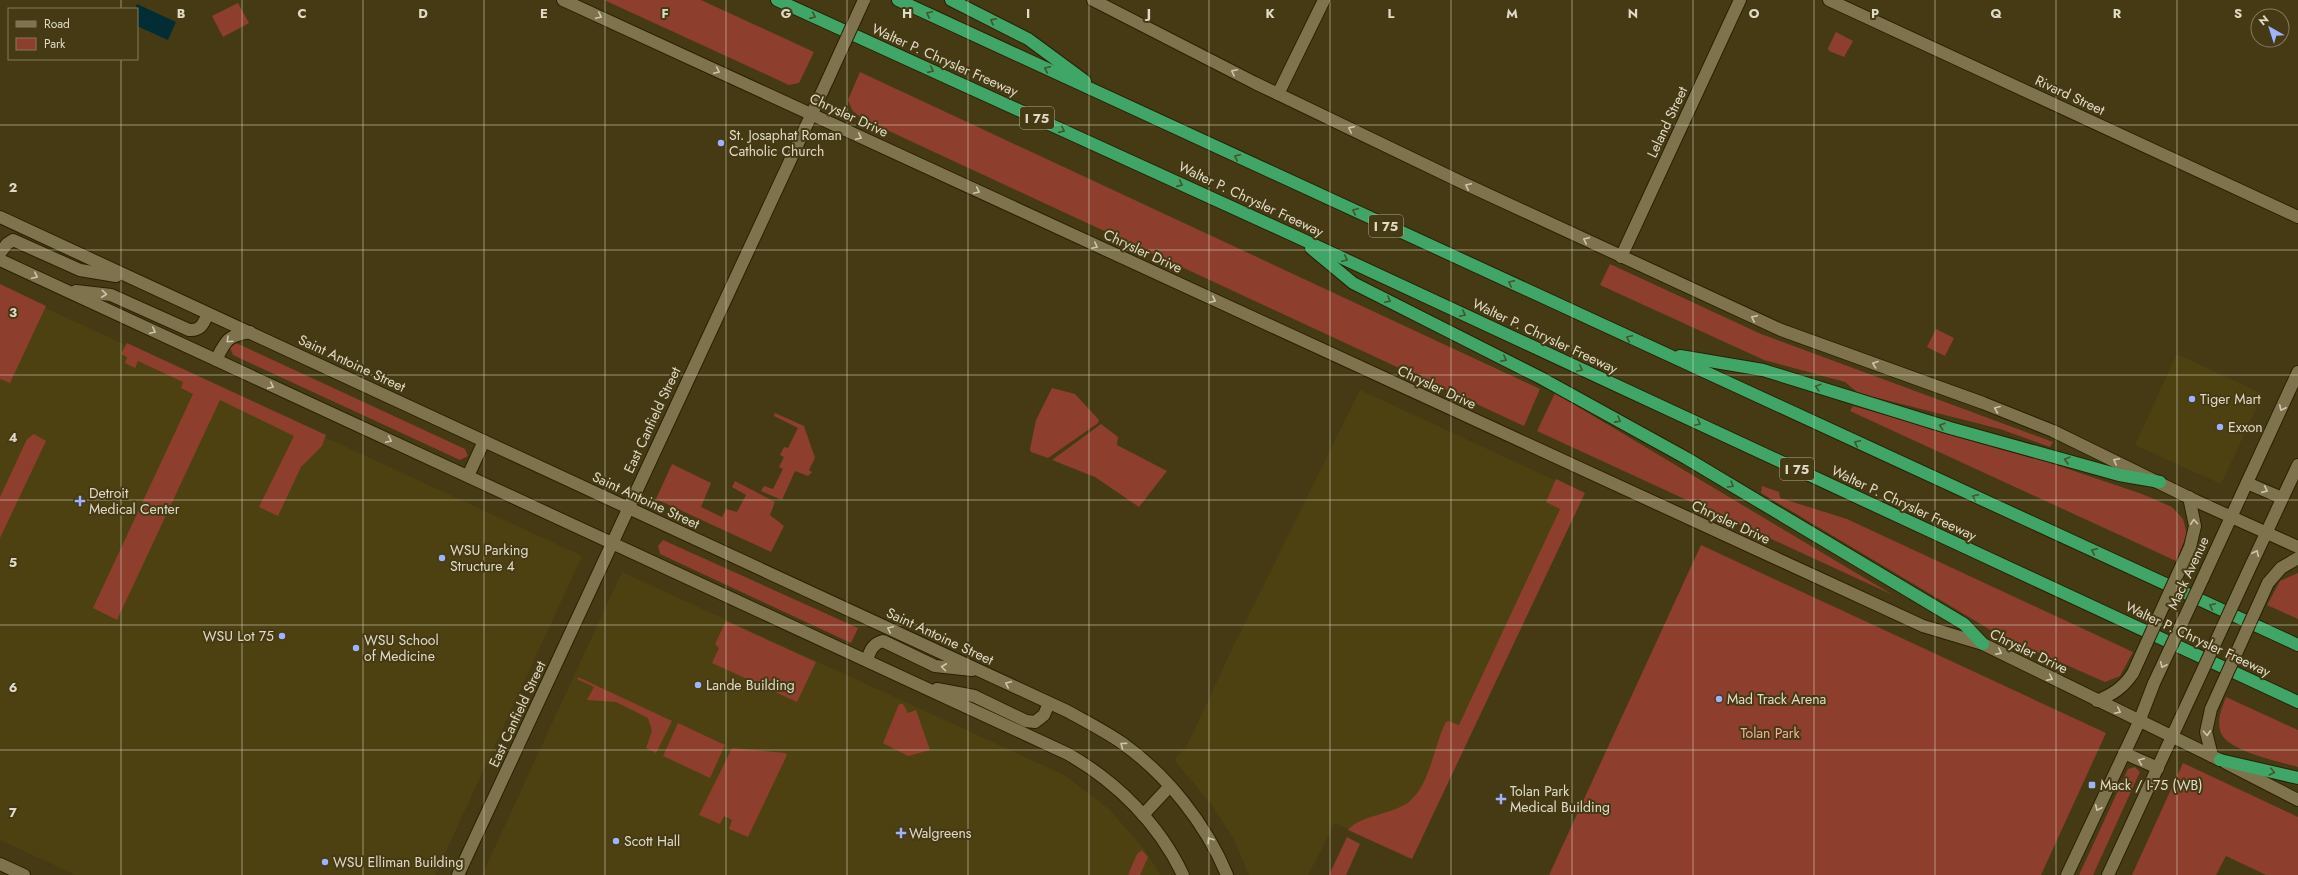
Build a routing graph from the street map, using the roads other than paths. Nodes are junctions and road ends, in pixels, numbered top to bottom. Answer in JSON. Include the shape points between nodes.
{"nodes":[{"id":1,"x":564,"y":0,"type":"edge"},
{"id":2,"x":777,"y":0,"type":"edge"},
{"id":3,"x":864,"y":0,"type":"edge"},
{"id":4,"x":898,"y":0,"type":"edge"},
{"id":5,"x":951,"y":0,"type":"edge"},
{"id":6,"x":1093,"y":0,"type":"edge"},
{"id":7,"x":1324,"y":0,"type":"edge"},
{"id":8,"x":1740,"y":0,"type":"edge"},
{"id":9,"x":1829,"y":0,"type":"edge"},
{"id":10,"x":1278,"y":94,"type":"junction"},
{"id":11,"x":1108,"y":97,"type":"junction"},
{"id":12,"x":811,"y":114,"type":"junction"},
{"id":13,"x":2298,"y":217,"type":"edge"},
{"id":14,"x":0,"y":218,"type":"edge"},
{"id":15,"x":1297,"y":237,"type":"junction"},
{"id":16,"x":0,"y":253,"type":"edge"},
{"id":17,"x":1622,"y":257,"type":"junction"},
{"id":18,"x":0,"y":260,"type":"edge"},
{"id":19,"x":133,"y":279,"type":"junction"},
{"id":20,"x":65,"y":290,"type":"junction"},
{"id":21,"x":208,"y":314,"type":"junction"},
{"id":22,"x":250,"y":332,"type":"junction"},
{"id":23,"x":1664,"y":354,"type":"junction"},
{"id":24,"x":216,"y":360,"type":"junction"},
{"id":25,"x":2298,"y":372,"type":"edge"},
{"id":26,"x":484,"y":440,"type":"junction"},
{"id":27,"x":2298,"y":465,"type":"edge"},
{"id":28,"x":468,"y":476,"type":"junction"},
{"id":29,"x":2160,"y":482,"type":"junction"},
{"id":30,"x":2247,"y":483,"type":"junction"},
{"id":31,"x":2189,"y":497,"type":"junction"},
{"id":32,"x":2282,"y":498,"type":"junction"},
{"id":33,"x":628,"y":508,"type":"junction"},
{"id":34,"x":2231,"y":517,"type":"junction"},
{"id":35,"x":2266,"y":532,"type":"junction"},
{"id":36,"x":612,"y":543,"type":"junction"},
{"id":37,"x":2298,"y":547,"type":"edge"},
{"id":38,"x":2298,"y":558,"type":"edge"},
{"id":39,"x":1983,"y":644,"type":"junction"},
{"id":40,"x":2298,"y":645,"type":"edge"},
{"id":41,"x":867,"y":660,"type":"junction"},
{"id":42,"x":983,"y":672,"type":"junction"},
{"id":43,"x":920,"y":686,"type":"junction"},
{"id":44,"x":2097,"y":701,"type":"junction"},
{"id":45,"x":2298,"y":702,"type":"edge"},
{"id":46,"x":1049,"y":703,"type":"junction"},
{"id":47,"x":2139,"y":722,"type":"junction"},
{"id":48,"x":2172,"y":737,"type":"junction"},
{"id":49,"x":2124,"y":753,"type":"junction"},
{"id":50,"x":2216,"y":758,"type":"junction"},
{"id":51,"x":2158,"y":768,"type":"junction"},
{"id":52,"x":2298,"y":778,"type":"edge"},
{"id":53,"x":1169,"y":787,"type":"junction"},
{"id":54,"x":2298,"y":800,"type":"edge"},
{"id":55,"x":1143,"y":815,"type":"junction"},
{"id":56,"x":0,"y":864,"type":"edge"},
{"id":57,"x":24,"y":875,"type":"edge"},
{"id":58,"x":458,"y":875,"type":"edge"},
{"id":59,"x":1183,"y":875,"type":"edge"},
{"id":60,"x":1227,"y":875,"type":"edge"},
{"id":61,"x":2067,"y":875,"type":"edge"},
{"id":62,"x":2108,"y":875,"type":"edge"}],
"edges":[{"from":1,"to":12,"type":"street","name":"Chrysler Drive","one_way":true},
{"from":2,"to":15,"type":"highway","name":"Walter P. Chrysler Freeway","number":"I 75","one_way":true},
{"from":3,"to":12,"type":"street","name":"East Canfield Street","bridge":true},
{"from":11,"to":4,"type":"highway","number":"I 75","one_way":true},
{"from":11,"to":5,"type":"highway","one_way":true,"via":[[1028,39]]},
{"from":10,"to":6,"type":"street","one_way":true},
{"from":7,"to":10,"type":"street"},
{"from":8,"to":17,"type":"street","name":"Leland Street"},
{"from":9,"to":13,"type":"street","name":"Rivard Street"},
{"from":17,"to":10,"type":"street","one_way":true},
{"from":23,"to":11,"type":"highway","number":"I 75","one_way":true},
{"from":12,"to":33,"type":"street","name":"East Canfield Street"},
{"from":12,"to":39,"type":"street","name":"Chrysler Drive","one_way":true,"via":[[1916,623]]},
{"from":14,"to":19,"type":"street","name":"Saint Antoine Street"},
{"from":15,"to":39,"type":"highway","one_way":true,"via":[[1353,283],[1541,378],[1686,458],[1964,624]]},
{"from":15,"to":45,"type":"highway","name":"Walter P. Chrysler Freeway","number":"I 75","one_way":true},
{"from":16,"to":19,"type":"street","via":[[13,240],[80,270]]},
{"from":29,"to":17,"type":"street","one_way":true,"via":[[2053,431],[1781,330]]},
{"from":18,"to":20,"type":"street","one_way":true},
{"from":19,"to":21,"type":"street","name":"Saint Antoine Street"},
{"from":20,"to":21,"type":"street","one_way":true,"via":[[111,295],[188,330],[196,331],[202,326]]},
{"from":20,"to":24,"type":"street","one_way":true},
{"from":21,"to":22,"type":"street","name":"Saint Antoine Street"},
{"from":22,"to":24,"type":"street","one_way":true,"via":[[234,335],[226,341]]},
{"from":22,"to":26,"type":"street","name":"Saint Antoine Street"},
{"from":29,"to":23,"type":"highway","one_way":true,"via":[[2118,475],[1950,428],[1763,370]]},
{"from":40,"to":23,"type":"highway","number":"I 75","one_way":true},
{"from":24,"to":28,"type":"street","one_way":true},
{"from":25,"to":30,"type":"street","name":"Mack Avenue","one_way":true},
{"from":26,"to":28,"type":"street"},
{"from":26,"to":33,"type":"street","name":"Saint Antoine Street"},
{"from":27,"to":32,"type":"street"},
{"from":28,"to":36,"type":"street"},
{"from":29,"to":31,"type":"street"},
{"from":30,"to":32,"type":"street","one_way":true},
{"from":30,"to":34,"type":"street","name":"Mack Avenue"},
{"from":31,"to":34,"type":"street"},
{"from":44,"to":31,"type":"street","one_way":true,"bridge":true,"via":[[2121,688],[2133,673],[2190,547],[2195,534],[2195,522]]},
{"from":32,"to":35,"type":"street"},
{"from":33,"to":36,"type":"street","name":"East Canfield Street"},
{"from":42,"to":33,"type":"street","name":"Saint Antoine Street","one_way":true},
{"from":34,"to":35,"type":"street"},
{"from":34,"to":47,"type":"street","name":"Mack Avenue","one_way":true,"bridge":true,"via":[[2154,682]]},
{"from":35,"to":37,"type":"street"},
{"from":48,"to":35,"type":"street","one_way":true,"bridge":true},
{"from":36,"to":41,"type":"street"},
{"from":36,"to":58,"type":"street","name":"East Canfield Street"},
{"from":38,"to":50,"type":"street","one_way":true,"bridge":true,"via":[[2281,568],[2268,583],[2211,709],[2206,732]]},
{"from":39,"to":44,"type":"street","name":"Chrysler Drive","one_way":true},
{"from":42,"to":41,"type":"street","one_way":true,"via":[[935,666],[883,641],[871,648]]},
{"from":41,"to":43,"type":"street"},
{"from":46,"to":42,"type":"street","name":"Saint Antoine Street","one_way":true},
{"from":43,"to":46,"type":"street","via":[[974,696],[1026,721],[1035,722],[1044,715]]},
{"from":43,"to":55,"type":"street","via":[[1084,763],[1107,779]]},
{"from":44,"to":47,"type":"street","name":"Chrysler Drive","one_way":true},
{"from":53,"to":46,"type":"street","name":"Saint Antoine Street","one_way":true,"via":[[1122,744],[1096,727]]},
{"from":47,"to":48,"type":"street","name":"Chrysler Drive"},
{"from":47,"to":49,"type":"street","name":"Mack Avenue"},
{"from":48,"to":50,"type":"street","name":"Chrysler Drive"},
{"from":48,"to":51,"type":"street"},
{"from":51,"to":49,"type":"street","one_way":true},
{"from":49,"to":61,"type":"street","name":"Mack Avenue","one_way":true},
{"from":50,"to":52,"type":"highway","one_way":true},
{"from":50,"to":54,"type":"street","name":"Chrysler Drive"},
{"from":51,"to":62,"type":"street"},
{"from":53,"to":55,"type":"street"},
{"from":60,"to":53,"type":"street","name":"Saint Antoine Street","one_way":true,"via":[[1214,847]]},
{"from":55,"to":59,"type":"street","via":[[1175,858]]},
{"from":56,"to":57,"type":"street"}]}
